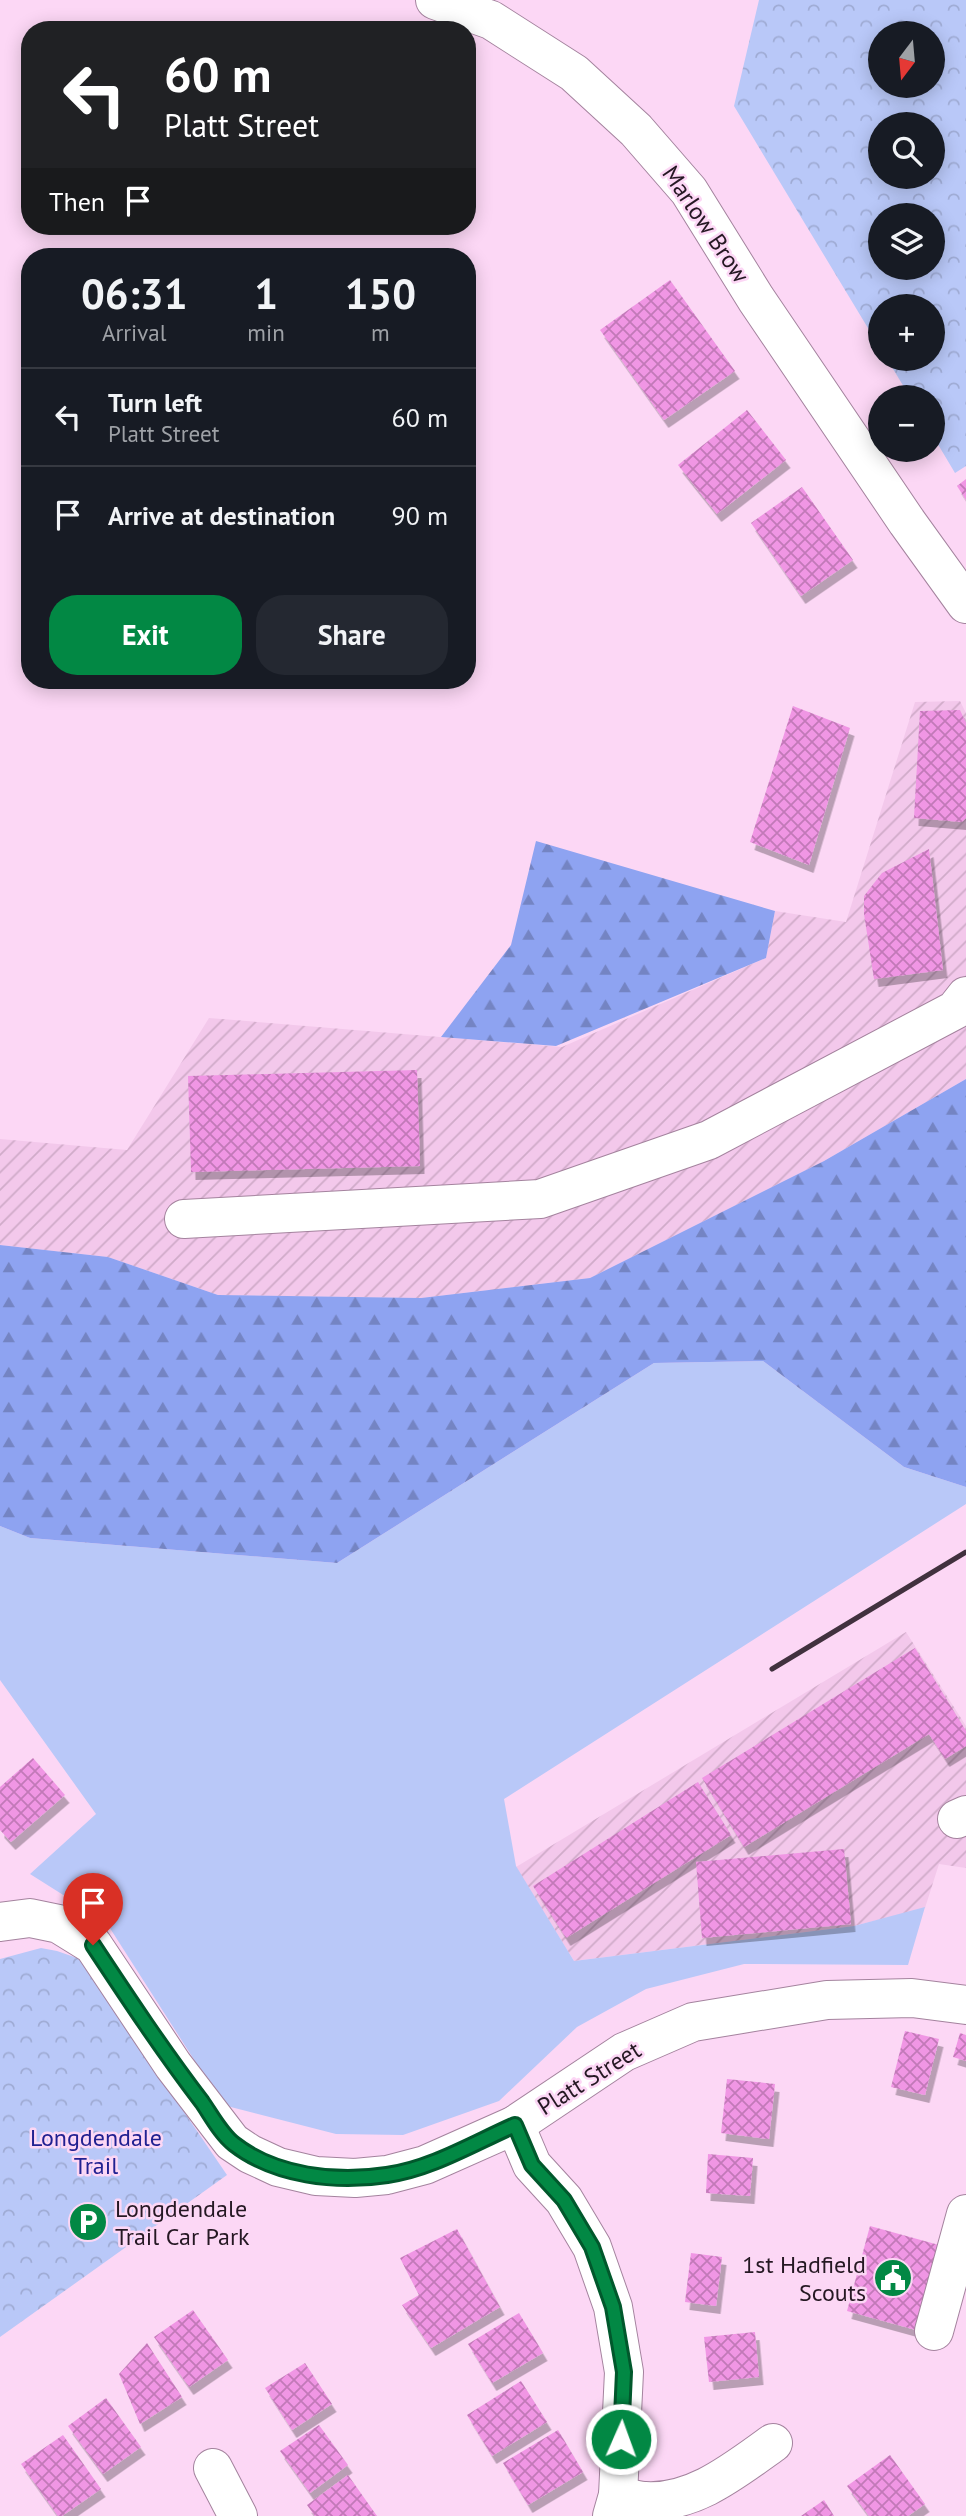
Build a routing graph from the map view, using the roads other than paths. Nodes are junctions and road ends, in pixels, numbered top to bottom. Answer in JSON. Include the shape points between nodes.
{"nodes":[{"id":1,"x":435,"y":0,"type":"edge"},
{"id":2,"x":966,"y":604,"type":"edge"},
{"id":3,"x":966,"y":996,"type":"edge"},
{"id":4,"x":184,"y":1219,"type":"dead end"},
{"id":5,"x":0,"y":1922,"type":"edge"},
{"id":6,"x":966,"y":2005,"type":"edge"},
{"id":7,"x":515,"y":2125,"type":"junction"},
{"id":8,"x":966,"y":2214,"type":"edge"},
{"id":9,"x":934,"y":2331,"type":"dead end"},
{"id":10,"x":772,"y":2443,"type":"dead end"},
{"id":11,"x":213,"y":2468,"type":"dead end"},
{"id":12,"x":615,"y":2505,"type":"edge"},
{"id":13,"x":238,"y":2516,"type":"edge"}],
"edges":[{"from":1,"to":2,"type":"street","name":"Marlow Brow","via":[[491,20],[574,73],[636,130],[689,191],[757,299]]},
{"from":3,"to":4,"type":"street","via":[[956,1010],[709,1140],[540,1199]]},
{"from":5,"to":7,"type":"street","name":"Platt Street","via":[[30,1918],[58,1924],[93,1945],[173,2065],[232,2142],[278,2167],[316,2176],[387,2175],[425,2165]]},
{"from":6,"to":7,"type":"street","name":"Platt Street","via":[[912,1998],[827,2000],[693,2022],[624,2052]]},
{"from":7,"to":12,"type":"street","via":[[532,2165],[564,2200],[592,2247],[613,2307],[624,2372]]},
{"from":8,"to":9,"type":"street"},
{"from":10,"to":12,"type":"street","via":[[727,2476],[680,2499]]},
{"from":11,"to":13,"type":"street"}]}
